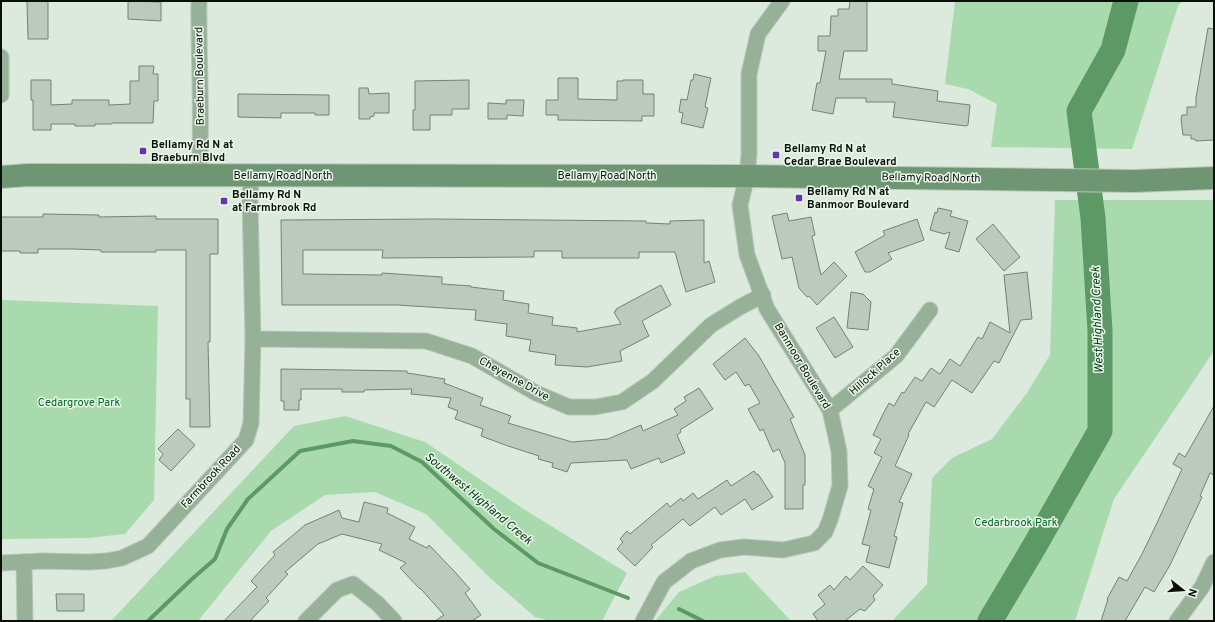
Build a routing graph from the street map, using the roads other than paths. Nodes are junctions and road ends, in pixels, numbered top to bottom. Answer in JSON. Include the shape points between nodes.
{"nodes":[{"id":1,"x":199,"y":1,"type":"edge"},
{"id":2,"x":782,"y":1,"type":"edge"},
{"id":3,"x":1,"y":57,"type":"edge"},
{"id":4,"x":1,"y":96,"type":"edge"},
{"id":5,"x":199,"y":175,"type":"junction"},
{"id":6,"x":251,"y":176,"type":"junction"},
{"id":7,"x":746,"y":176,"type":"junction"},
{"id":8,"x":1,"y":177,"type":"edge"},
{"id":9,"x":1214,"y":178,"type":"edge"},
{"id":10,"x":763,"y":295,"type":"junction"},
{"id":11,"x":930,"y":310,"type":"dead end"},
{"id":12,"x":253,"y":339,"type":"junction"},
{"id":13,"x":830,"y":410,"type":"junction"},
{"id":14,"x":1,"y":562,"type":"edge"},
{"id":15,"x":24,"y":562,"type":"junction"},
{"id":16,"x":1214,"y":562,"type":"edge"},
{"id":17,"x":25,"y":621,"type":"edge"},
{"id":18,"x":306,"y":621,"type":"edge"},
{"id":19,"x":394,"y":621,"type":"edge"},
{"id":20,"x":643,"y":621,"type":"edge"},
{"id":21,"x":1177,"y":621,"type":"edge"}],
"edges":[{"from":1,"to":5,"type":"street","name":"Braeburn Boulevard"},
{"from":2,"to":7,"type":"street","name":"Banmoor Boulevard","via":[[758,34],[749,74],[749,155]]},
{"from":3,"to":4,"type":"street"},
{"from":5,"to":6,"type":"street","name":"Bellamy Road North"},
{"from":5,"to":8,"type":"street","name":"Bellamy Road North"},
{"from":6,"to":7,"type":"street","name":"Bellamy Road North"},
{"from":6,"to":12,"type":"street","name":"Farmbrook Road"},
{"from":7,"to":9,"type":"street","name":"Bellamy Road North","via":[[1134,181]]},
{"from":7,"to":10,"type":"street","name":"Banmoor Boulevard","via":[[740,205],[747,255]]},
{"from":10,"to":12,"type":"street","name":"Cheyenne Drive","via":[[711,325],[653,382],[622,402],[596,407],[569,407],[536,393],[472,356],[426,341]]},
{"from":10,"to":13,"type":"street","name":"Banmoor Boulevard","via":[[767,309]]},
{"from":11,"to":13,"type":"street","name":"Hillock Place","via":[[896,356]]},
{"from":12,"to":15,"type":"street","name":"Farmbrook Road","via":[[251,423],[246,440],[148,546],[122,558],[106,561]]},
{"from":13,"to":20,"type":"street","name":"Banmoor Boulevard","via":[[839,451],[840,486],[825,532],[814,543],[784,550],[720,550],[691,561],[664,582]]},
{"from":14,"to":15,"type":"street","name":"Farmbrook Road"},
{"from":15,"to":17,"type":"street"},
{"from":16,"to":21,"type":"street","via":[[1202,587]]},
{"from":18,"to":19,"type":"street","via":[[337,590],[353,584]]}]}
